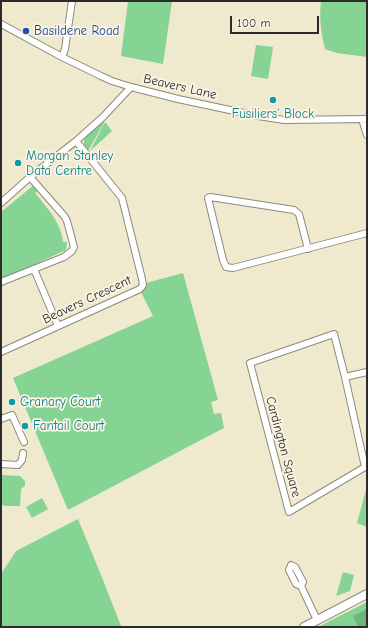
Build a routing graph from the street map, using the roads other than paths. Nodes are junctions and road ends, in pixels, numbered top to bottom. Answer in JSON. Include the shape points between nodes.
{"nodes":[{"id":1,"x":72,"y":1,"type":"edge"},
{"id":2,"x":1,"y":24,"type":"edge"},
{"id":3,"x":62,"y":57,"type":"junction"},
{"id":4,"x":131,"y":87,"type":"junction"},
{"id":5,"x":365,"y":119,"type":"edge"},
{"id":6,"x":367,"y":134,"type":"edge"},
{"id":7,"x":76,"y":141,"type":"junction"},
{"id":8,"x":30,"y":177,"type":"junction"},
{"id":9,"x":1,"y":203,"type":"edge"},
{"id":10,"x":367,"y":234,"type":"edge"},
{"id":11,"x":308,"y":249,"type":"junction"},
{"id":12,"x":34,"y":269,"type":"junction"},
{"id":13,"x":1,"y":282,"type":"edge"},
{"id":14,"x":58,"y":326,"type":"junction"},
{"id":15,"x":1,"y":352,"type":"edge"},
{"id":16,"x":367,"y":372,"type":"edge"},
{"id":17,"x":345,"y":377,"type":"junction"},
{"id":18,"x":1,"y":419,"type":"edge"},
{"id":19,"x":24,"y":442,"type":"dead end"},
{"id":20,"x":23,"y":453,"type":"dead end"},
{"id":21,"x":1,"y":464,"type":"edge"},
{"id":22,"x":301,"y":586,"type":"dead end"},
{"id":23,"x":367,"y":594,"type":"edge"},
{"id":24,"x":317,"y":620,"type":"junction"},
{"id":25,"x":304,"y":627,"type":"edge"}],
"edges":[{"from":1,"to":3,"type":"street"},
{"from":2,"to":3,"type":"street","name":"Beavers Lane"},
{"from":3,"to":4,"type":"street","name":"Beavers Lane","via":[[107,79]]},
{"from":4,"to":5,"type":"street","name":"Beavers Lane","via":[[284,120]]},
{"from":4,"to":7,"type":"street"},
{"from":5,"to":6,"type":"street"},
{"from":7,"to":8,"type":"street"},
{"from":7,"to":14,"type":"street","name":"Beavers Crescent","via":[[122,198],[143,285],[140,289]]},
{"from":8,"to":9,"type":"street"},
{"from":8,"to":12,"type":"street","via":[[65,217],[74,247],[68,254]]},
{"from":10,"to":11,"type":"street"},
{"from":11,"to":11,"type":"street","via":[[233,268],[226,266],[208,198],[210,196],[294,210],[299,214]]},
{"from":12,"to":13,"type":"street"},
{"from":12,"to":14,"type":"street"},
{"from":14,"to":15,"type":"street","name":"Beavers Crescent"},
{"from":16,"to":17,"type":"street"},
{"from":17,"to":17,"type":"street","name":"Cardington Square","via":[[365,467],[289,512],[250,363],[334,334]]},
{"from":18,"to":19,"type":"street","via":[[12,415]]},
{"from":20,"to":21,"type":"street","via":[[18,465]]},
{"from":22,"to":24,"type":"street"},
{"from":23,"to":24,"type":"main road"},
{"from":24,"to":25,"type":"main road"}]}
